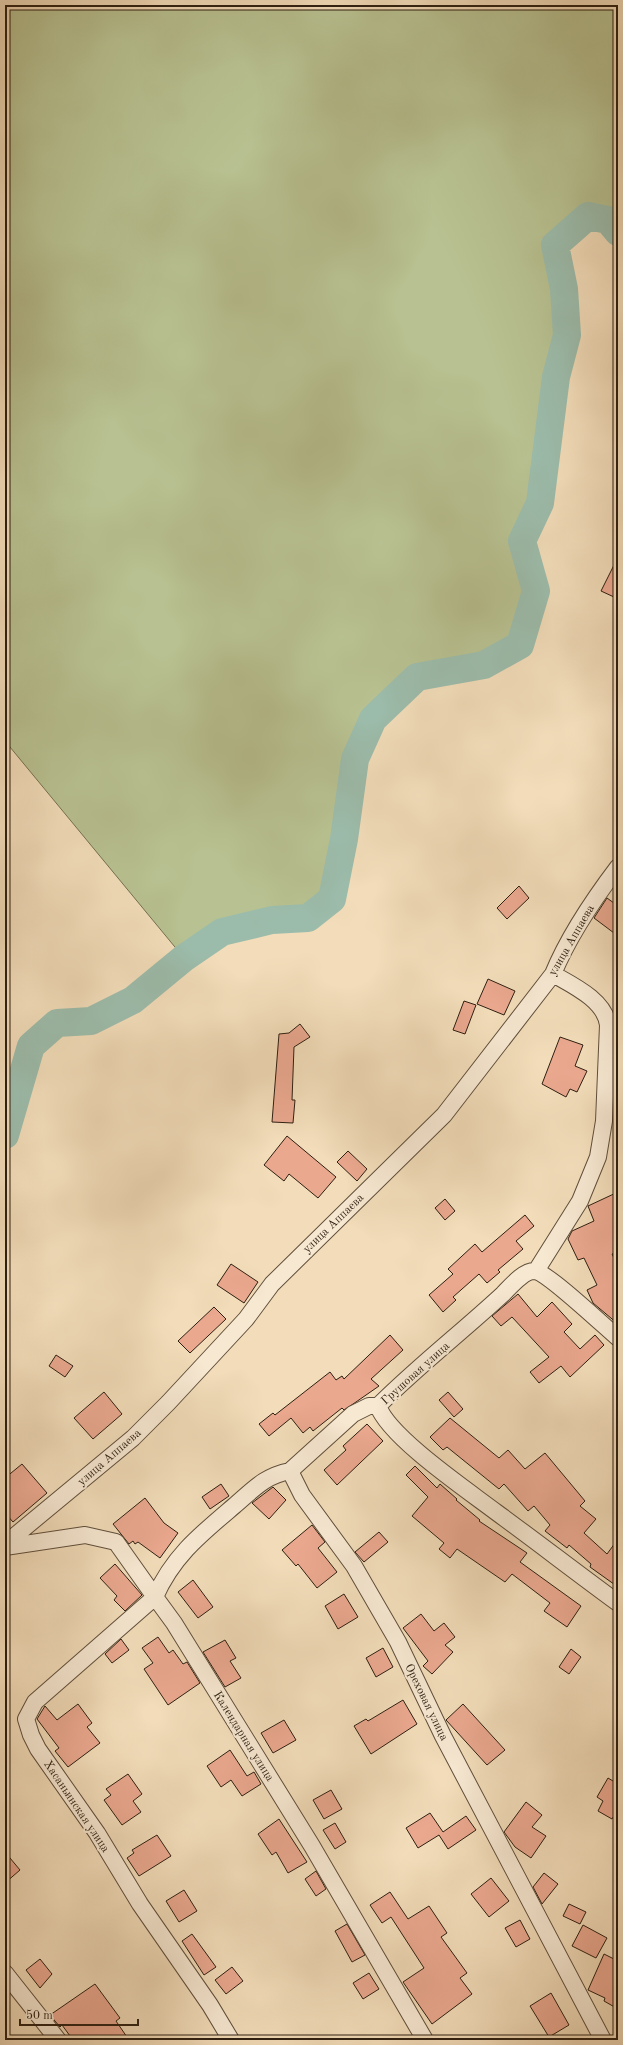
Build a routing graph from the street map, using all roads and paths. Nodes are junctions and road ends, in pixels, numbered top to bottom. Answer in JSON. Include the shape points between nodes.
{"nodes":[{"id":1,"x":618,"y":866,"type":"edge"},
{"id":2,"x":553,"y":974,"type":"junction"},
{"id":3,"x":536,"y":1271,"type":"junction"},
{"id":4,"x":618,"y":1338,"type":"edge"},
{"id":5,"x":378,"y":1406,"type":"junction"},
{"id":6,"x":290,"y":1471,"type":"junction"},
{"id":7,"x":5,"y":1545,"type":"edge"},
{"id":8,"x":155,"y":1597,"type":"junction"},
{"id":9,"x":618,"y":1603,"type":"edge"},
{"id":10,"x":5,"y":1973,"type":"edge"},
{"id":11,"x":58,"y":2040,"type":"edge"},
{"id":12,"x":231,"y":2040,"type":"edge"},
{"id":13,"x":425,"y":2040,"type":"edge"},
{"id":14,"x":603,"y":2040,"type":"edge"}],
"edges":[{"from":1,"to":2,"type":"street","name":"улица Аппаева","via":[[579,922]]},
{"from":2,"to":3,"type":"street","via":[[593,1000],[607,1016],[604,1121],[592,1176]]},
{"from":2,"to":7,"type":"street","name":"улица Аппаева","via":[[444,1115],[272,1284],[246,1319],[133,1438]]},
{"from":3,"to":4,"type":"street","via":[[554,1283]]},
{"from":3,"to":5,"type":"street","name":"Грушовая улица","via":[[525,1274],[468,1327],[407,1377]]},
{"from":5,"to":6,"type":"street","via":[[368,1406],[353,1414]]},
{"from":5,"to":9,"type":"street","name":"Грушовая улица","via":[[389,1425],[410,1445]]},
{"from":6,"to":8,"type":"street","via":[[268,1477],[196,1538],[164,1576]]},
{"from":6,"to":14,"type":"street","name":"Ореховая улица","via":[[302,1495],[354,1566],[398,1642],[443,1736]]},
{"from":7,"to":8,"type":"street","name":"Календарная улица","via":[[85,1535],[116,1542]]},
{"from":8,"to":12,"type":"street","name":"Хасаньинская улица","via":[[35,1702],[26,1719],[38,1749],[97,1832],[140,1904],[210,2005]]},
{"from":8,"to":13,"type":"street","name":"Календарная улица","via":[[174,1623],[312,1846]]},
{"from":10,"to":11,"type":"street"}]}
